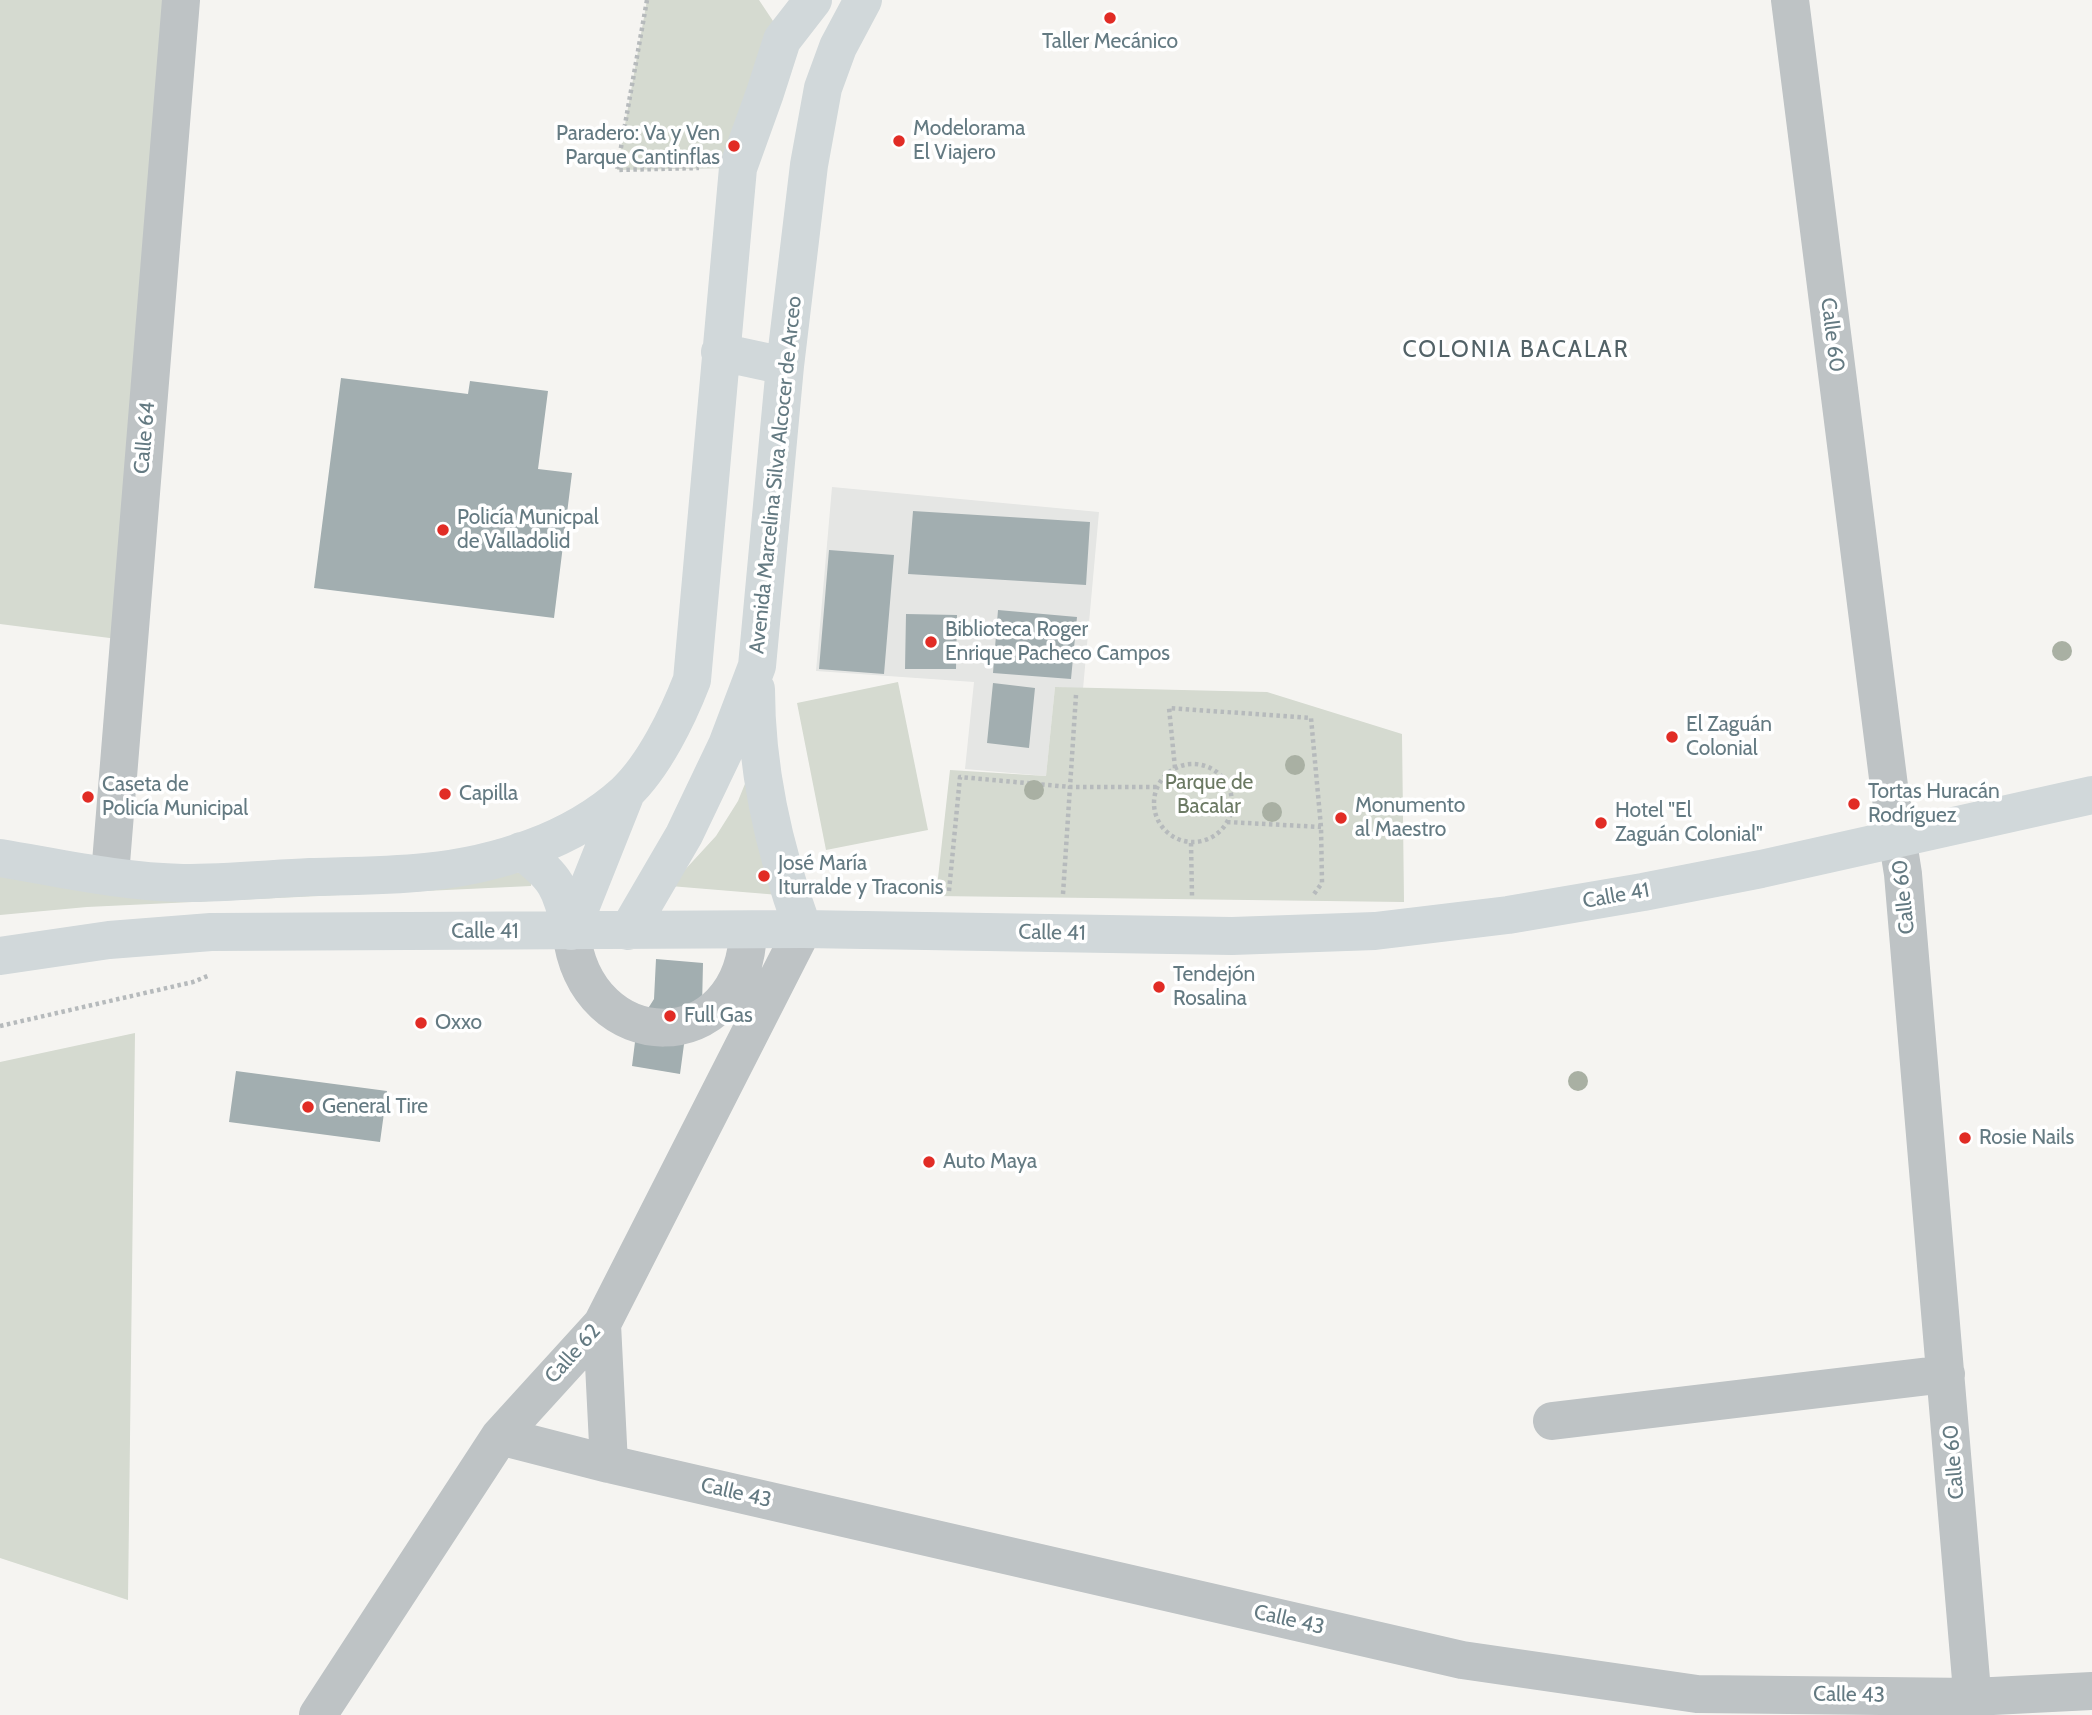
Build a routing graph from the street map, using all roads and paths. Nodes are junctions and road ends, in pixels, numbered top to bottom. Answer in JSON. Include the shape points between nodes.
{"nodes":[{"id":1,"x":181,"y":0,"type":"edge"},
{"id":2,"x":647,"y":0,"type":"edge"},
{"id":3,"x":813,"y":0,"type":"edge"},
{"id":4,"x":1790,"y":0,"type":"edge"},
{"id":5,"x":861,"y":1,"type":"edge"},
{"id":6,"x":738,"y":168,"type":"junction"},
{"id":7,"x":720,"y":352,"type":"junction"},
{"id":8,"x":785,"y":366,"type":"junction"},
{"id":9,"x":757,"y":666,"type":"junction"},
{"id":10,"x":1076,"y":695,"type":"dead end"},
{"id":11,"x":1175,"y":768,"type":"junction"},
{"id":12,"x":1070,"y":787,"type":"junction"},
{"id":13,"x":1157,"y":787,"type":"junction"},
{"id":14,"x":2092,"y":795,"type":"edge"},
{"id":15,"x":612,"y":803,"type":"junction"},
{"id":16,"x":1227,"y":822,"type":"junction"},
{"id":17,"x":1321,"y":827,"type":"junction"},
{"id":18,"x":1897,"y":837,"type":"junction"},
{"id":19,"x":1191,"y":843,"type":"junction"},
{"id":20,"x":521,"y":851,"type":"junction"},
{"id":21,"x":0,"y":858,"type":"edge"},
{"id":22,"x":110,"y":875,"type":"junction"},
{"id":23,"x":803,"y":929,"type":"junction"},
{"id":24,"x":748,"y":930,"type":"junction"},
{"id":25,"x":571,"y":931,"type":"junction"},
{"id":26,"x":628,"y":931,"type":"junction"},
{"id":27,"x":945,"y":931,"type":"junction"},
{"id":28,"x":1061,"y":933,"type":"junction"},
{"id":29,"x":1284,"y":934,"type":"junction"},
{"id":30,"x":1192,"y":935,"type":"junction"},
{"id":31,"x":0,"y":956,"type":"edge"},
{"id":32,"x":218,"y":972,"type":"dead end"},
{"id":33,"x":0,"y":1026,"type":"edge"},
{"id":34,"x":602,"y":1324,"type":"junction"},
{"id":35,"x":1946,"y":1374,"type":"junction"},
{"id":36,"x":1552,"y":1421,"type":"dead end"},
{"id":37,"x":500,"y":1436,"type":"junction"},
{"id":38,"x":609,"y":1464,"type":"junction"},
{"id":39,"x":2092,"y":1691,"type":"edge"},
{"id":40,"x":1973,"y":1706,"type":"edge"},
{"id":41,"x":318,"y":1715,"type":"edge"}],
"edges":[{"from":1,"to":22,"type":"street","name":"Calle 64"},
{"from":2,"to":6,"type":"path","via":[[617,170]]},
{"from":3,"to":6,"type":"main road","via":[[782,40]]},
{"from":4,"to":18,"type":"street","name":"Calle 60"},
{"from":5,"to":8,"type":"main road","name":"Avenida Marcelina Silva Alcocer de Arceo","via":[[823,88]]},
{"from":6,"to":7,"type":"main road"},
{"from":7,"to":8,"type":"main road"},
{"from":7,"to":15,"type":"main road","via":[[692,680],[667,734]]},
{"from":8,"to":9,"type":"main road","name":"Avenida Marcelina Silva Alcocer de Arceo"},
{"from":9,"to":23,"type":"main road","via":[[756,711],[766,803]]},
{"from":9,"to":26,"type":"main road","name":"Avenida Marcelina Silva Alcocer de Arceo","via":[[722,757],[684,835]]},
{"from":10,"to":12,"type":"path"},
{"from":11,"to":13,"type":"path"},
{"from":11,"to":16,"type":"path","via":[[1201,765],[1223,778],[1232,802]]},
{"from":11,"to":17,"type":"path","via":[[1169,708],[1311,718]]},
{"from":12,"to":13,"type":"path"},
{"from":12,"to":27,"type":"path","via":[[960,778]]},
{"from":12,"to":28,"type":"path"},
{"from":13,"to":19,"type":"path","via":[[1153,800],[1159,825]]},
{"from":14,"to":18,"type":"main road","name":"Calle 41"},
{"from":15,"to":20,"type":"main road","via":[[551,840]]},
{"from":15,"to":25,"type":"main road"},
{"from":16,"to":17,"type":"path"},
{"from":16,"to":19,"type":"path","via":[[1216,835]]},
{"from":17,"to":29,"type":"path","via":[[1322,883]]},
{"from":18,"to":29,"type":"main road","name":"Calle 41","via":[[1761,869],[1508,915],[1375,931]]},
{"from":18,"to":35,"type":"street","name":"Calle 60"},
{"from":19,"to":30,"type":"path"},
{"from":20,"to":22,"type":"main road","via":[[425,872],[182,883]]},
{"from":20,"to":25,"type":"main road","via":[[557,883]]},
{"from":21,"to":22,"type":"main road"},
{"from":23,"to":24,"type":"main road","name":"Calle 41"},
{"from":23,"to":27,"type":"main road","name":"Calle 41"},
{"from":23,"to":34,"type":"street","name":"Calle 62"},
{"from":24,"to":25,"type":"street","via":[[742,972],[719,1006],[702,1018],[663,1028],[624,1019],[606,1007],[580,973]]},
{"from":24,"to":26,"type":"main road","name":"Calle 41"},
{"from":25,"to":26,"type":"main road","name":"Calle 41"},
{"from":25,"to":31,"type":"main road","name":"Calle 41","via":[[211,932],[109,940]]},
{"from":27,"to":28,"type":"main road","name":"Calle 41"},
{"from":28,"to":30,"type":"main road","name":"Calle 41"},
{"from":29,"to":30,"type":"main road","name":"Calle 41"},
{"from":32,"to":33,"type":"path","via":[[193,982]]},
{"from":34,"to":37,"type":"street","name":"Calle 62"},
{"from":34,"to":38,"type":"street"},
{"from":35,"to":36,"type":"street"},
{"from":35,"to":40,"type":"street","name":"Calle 60"},
{"from":37,"to":38,"type":"street","name":"Calle 43"},
{"from":37,"to":41,"type":"street","name":"Calle 62"},
{"from":38,"to":40,"type":"street","name":"Calle 43","via":[[1462,1660],[1698,1694]]},
{"from":39,"to":40,"type":"street","name":"Calle 43"}]}
